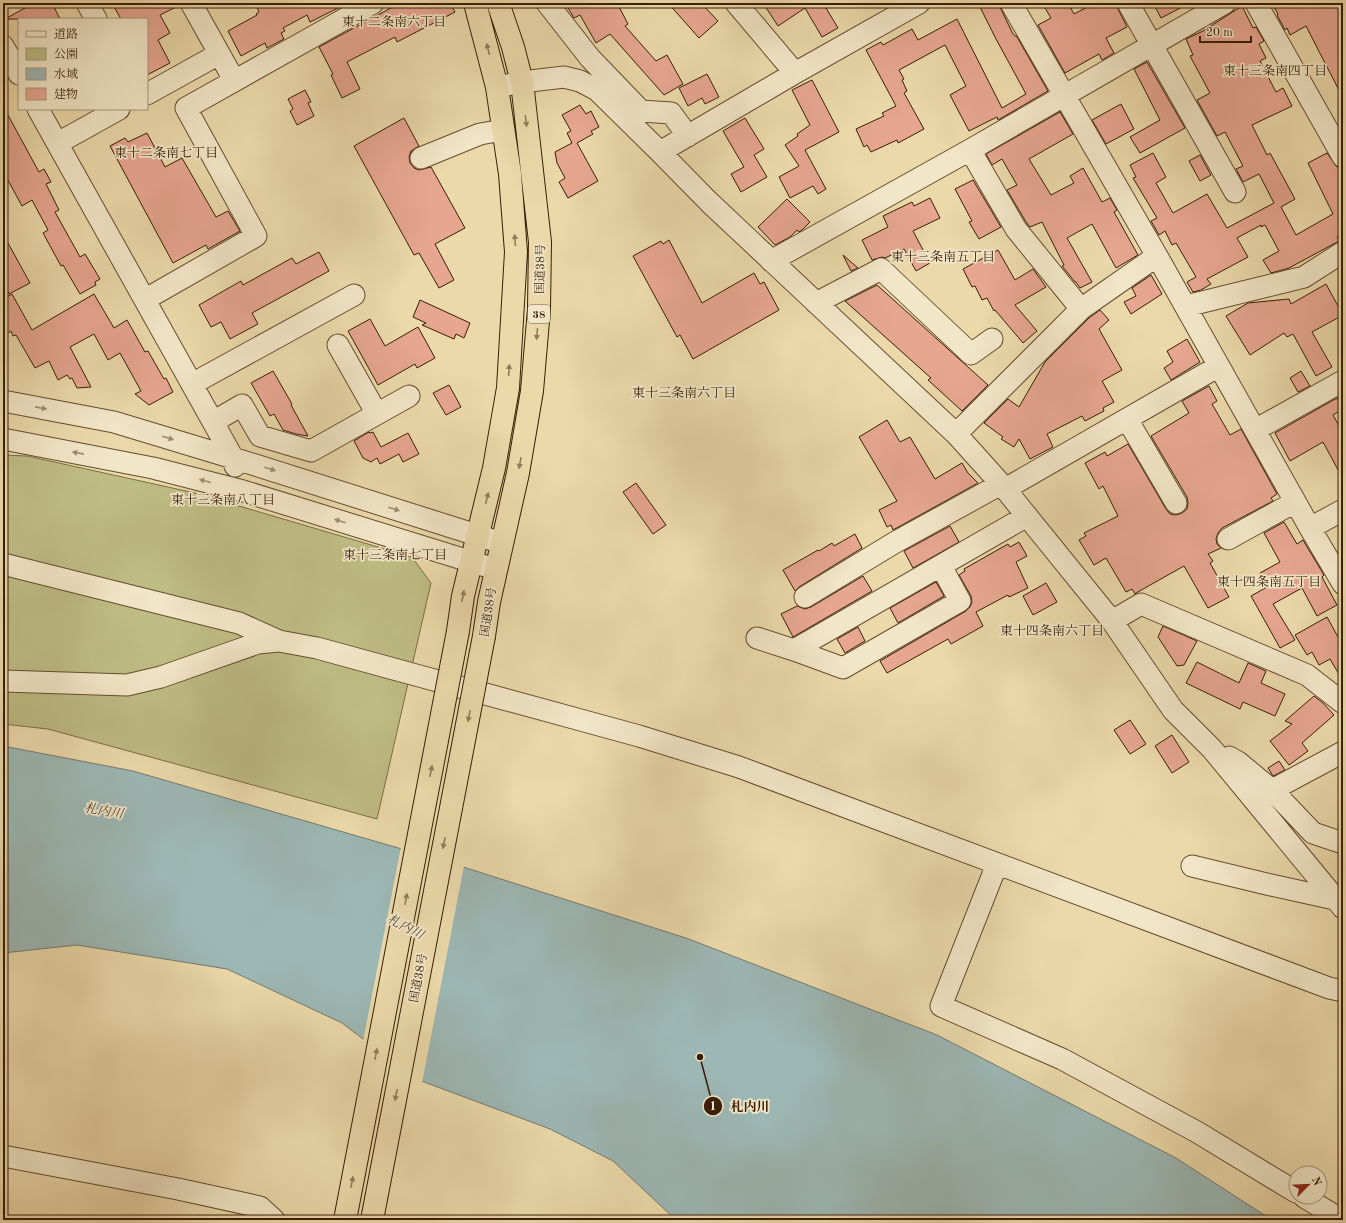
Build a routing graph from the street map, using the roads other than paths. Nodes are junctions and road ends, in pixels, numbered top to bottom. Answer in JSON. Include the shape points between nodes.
{"nodes":[{"id":1,"x":87,"y":3,"type":"edge"},
{"id":2,"x":192,"y":3,"type":"edge"},
{"id":3,"x":373,"y":3,"type":"edge"},
{"id":4,"x":475,"y":3,"type":"edge"},
{"id":5,"x":498,"y":3,"type":"edge"},
{"id":6,"x":547,"y":3,"type":"edge"},
{"id":7,"x":736,"y":3,"type":"edge"},
{"id":8,"x":919,"y":3,"type":"edge"},
{"id":9,"x":1011,"y":3,"type":"edge"},
{"id":10,"x":1128,"y":3,"type":"edge"},
{"id":11,"x":1225,"y":3,"type":"edge"},
{"id":12,"x":1256,"y":3,"type":"edge"},
{"id":13,"x":897,"y":8,"type":"edge"},
{"id":14,"x":95,"y":18,"type":"edge"},
{"id":15,"x":1152,"y":45,"type":"junction"},
{"id":16,"x":3,"y":46,"type":"edge"},
{"id":17,"x":219,"y":54,"type":"junction"},
{"id":18,"x":18,"y":72,"type":"edge"},
{"id":19,"x":796,"y":73,"type":"junction"},
{"id":20,"x":234,"y":80,"type":"junction"},
{"id":21,"x":522,"y":82,"type":"junction"},
{"id":22,"x":497,"y":87,"type":"junction"},
{"id":23,"x":148,"y":93,"type":"edge"},
{"id":24,"x":1064,"y":96,"type":"junction"},
{"id":25,"x":39,"y":110,"type":"edge"},
{"id":26,"x":118,"y":110,"type":"edge"},
{"id":27,"x":504,"y":130,"type":"junction"},
{"id":28,"x":688,"y":136,"type":"junction"},
{"id":29,"x":58,"y":143,"type":"junction"},
{"id":30,"x":970,"y":150,"type":"junction"},
{"id":31,"x":660,"y":152,"type":"junction"},
{"id":32,"x":1343,"y":157,"type":"edge"},
{"id":33,"x":421,"y":158,"type":"dead end"},
{"id":34,"x":1235,"y":192,"type":"dead end"},
{"id":35,"x":1343,"y":252,"type":"edge"},
{"id":36,"x":1157,"y":256,"type":"junction"},
{"id":37,"x":771,"y":261,"type":"junction"},
{"id":38,"x":354,"y":296,"type":"dead end"},
{"id":39,"x":146,"y":299,"type":"junction"},
{"id":40,"x":816,"y":304,"type":"junction"},
{"id":41,"x":1186,"y":306,"type":"junction"},
{"id":42,"x":1081,"y":309,"type":"junction"},
{"id":43,"x":992,"y":339,"type":"dead end"},
{"id":44,"x":338,"y":345,"type":"dead end"},
{"id":45,"x":1219,"y":366,"type":"junction"},
{"id":46,"x":1343,"y":381,"type":"edge"},
{"id":47,"x":192,"y":384,"type":"junction"},
{"id":48,"x":409,"y":396,"type":"dead end"},
{"id":49,"x":6,"y":397,"type":"edge"},
{"id":50,"x":377,"y":414,"type":"junction"},
{"id":51,"x":1127,"y":419,"type":"junction"},
{"id":52,"x":213,"y":422,"type":"junction"},
{"id":53,"x":1255,"y":430,"type":"junction"},
{"id":54,"x":956,"y":434,"type":"junction"},
{"id":55,"x":3,"y":439,"type":"edge"},
{"id":56,"x":232,"y":458,"type":"junction"},
{"id":57,"x":1003,"y":487,"type":"junction"},
{"id":58,"x":243,"y":491,"type":"junction"},
{"id":59,"x":1296,"y":502,"type":"junction"},
{"id":60,"x":1176,"y":503,"type":"dead end"},
{"id":61,"x":1343,"y":510,"type":"edge"},
{"id":62,"x":1028,"y":516,"type":"junction"},
{"id":63,"x":1310,"y":528,"type":"junction"},
{"id":64,"x":478,"y":536,"type":"junction"},
{"id":65,"x":1228,"y":539,"type":"dead end"},
{"id":66,"x":502,"y":543,"type":"junction"},
{"id":67,"x":471,"y":562,"type":"junction"},
{"id":68,"x":3,"y":564,"type":"edge"},
{"id":69,"x":941,"y":566,"type":"junction"},
{"id":70,"x":495,"y":569,"type":"junction"},
{"id":71,"x":1343,"y":584,"type":"edge"},
{"id":72,"x":805,"y":597,"type":"dead end"},
{"id":73,"x":1112,"y":621,"type":"junction"},
{"id":74,"x":757,"y":638,"type":"dead end"},
{"id":75,"x":279,"y":641,"type":"junction"},
{"id":76,"x":794,"y":650,"type":"junction"},
{"id":77,"x":3,"y":681,"type":"edge"},
{"id":78,"x":1343,"y":703,"type":"edge"},
{"id":79,"x":1212,"y":749,"type":"junction"},
{"id":80,"x":1343,"y":752,"type":"edge"},
{"id":81,"x":1272,"y":790,"type":"junction"},
{"id":82,"x":1343,"y":844,"type":"edge"},
{"id":83,"x":997,"y":864,"type":"junction"},
{"id":84,"x":1192,"y":866,"type":"dead end"},
{"id":85,"x":1340,"y":903,"type":"edge"},
{"id":86,"x":1343,"y":991,"type":"edge"},
{"id":87,"x":3,"y":1156,"type":"edge"},
{"id":88,"x":1288,"y":1187,"type":"edge"},
{"id":89,"x":1317,"y":1205,"type":"edge"},
{"id":90,"x":274,"y":1220,"type":"edge"},
{"id":91,"x":345,"y":1220,"type":"edge"},
{"id":92,"x":372,"y":1220,"type":"edge"},
{"id":93,"x":1342,"y":1220,"type":"edge"}],
"edges":[{"from":1,"to":14,"type":"street"},
{"from":2,"to":17,"type":"street"},
{"from":3,"to":20,"type":"street"},
{"from":22,"to":4,"type":"highway","name":"国道38号","number":"38","one_way":true},
{"from":5,"to":21,"type":"highway","name":"国道38号","number":"38"},
{"from":6,"to":28,"type":"street","via":[[590,58],[641,111],[671,113]]},
{"from":7,"to":19,"type":"street"},
{"from":8,"to":13,"type":"street"},
{"from":9,"to":24,"type":"street"},
{"from":10,"to":15,"type":"street"},
{"from":11,"to":15,"type":"street"},
{"from":12,"to":32,"type":"street"},
{"from":13,"to":19,"type":"street"},
{"from":15,"to":24,"type":"street"},
{"from":15,"to":34,"type":"street"},
{"from":16,"to":18,"type":"street"},
{"from":17,"to":20,"type":"street"},
{"from":17,"to":23,"type":"street"},
{"from":19,"to":28,"type":"street"},
{"from":20,"to":39,"type":"street","via":[[186,108],[256,236]]},
{"from":21,"to":22,"type":"street"},
{"from":21,"to":31,"type":"street","via":[[564,77],[580,81],[597,90]]},
{"from":21,"to":66,"type":"highway","name":"国道38号","number":"38","one_way":true,"via":[[540,242],[539,309],[532,390],[518,473]]},
{"from":22,"to":27,"type":"highway","name":"国道38号","number":"38"},
{"from":24,"to":30,"type":"street"},
{"from":24,"to":36,"type":"street"},
{"from":25,"to":29,"type":"street"},
{"from":26,"to":29,"type":"street"},
{"from":27,"to":33,"type":"street","via":[[480,134]]},
{"from":64,"to":27,"type":"highway","name":"国道38号","number":"38","one_way":true,"via":[[494,468],[508,388],[516,252]]},
{"from":28,"to":31,"type":"street"},
{"from":29,"to":39,"type":"street"},
{"from":30,"to":37,"type":"street"},
{"from":30,"to":42,"type":"street","via":[[1016,229]]},
{"from":31,"to":37,"type":"street"},
{"from":35,"to":41,"type":"street","via":[[1304,277]]},
{"from":36,"to":41,"type":"street"},
{"from":36,"to":42,"type":"street"},
{"from":37,"to":40,"type":"street"},
{"from":38,"to":47,"type":"street"},
{"from":39,"to":47,"type":"street"},
{"from":40,"to":43,"type":"street","via":[[881,269],[971,354]]},
{"from":40,"to":54,"type":"street"},
{"from":41,"to":45,"type":"street"},
{"from":42,"to":54,"type":"street"},
{"from":44,"to":50,"type":"street"},
{"from":45,"to":51,"type":"street"},
{"from":45,"to":53,"type":"street"},
{"from":46,"to":53,"type":"street"},
{"from":47,"to":52,"type":"street"},
{"from":48,"to":50,"type":"street"},
{"from":49,"to":56,"type":"street","one_way":true,"via":[[114,422]]},
{"from":50,"to":52,"type":"street","via":[[311,451],[260,436],[242,405]]},
{"from":51,"to":57,"type":"street"},
{"from":51,"to":60,"type":"street"},
{"from":52,"to":56,"type":"street"},
{"from":53,"to":59,"type":"street"},
{"from":54,"to":57,"type":"street"},
{"from":58,"to":55,"type":"street","one_way":true,"via":[[153,468]]},
{"from":56,"to":58,"type":"street"},
{"from":56,"to":64,"type":"street","one_way":true},
{"from":57,"to":62,"type":"street"},
{"from":57,"to":72,"type":"street","via":[[894,543]]},
{"from":67,"to":58,"type":"street","one_way":true},
{"from":59,"to":63,"type":"street"},
{"from":59,"to":65,"type":"street"},
{"from":61,"to":63,"type":"street"},
{"from":62,"to":69,"type":"street"},
{"from":62,"to":73,"type":"street"},
{"from":63,"to":71,"type":"street"},
{"from":64,"to":66,"type":"street"},
{"from":64,"to":67,"type":"highway","name":"国道38号","number":"38"},
{"from":66,"to":70,"type":"highway","name":"国道38号","number":"38"},
{"from":67,"to":70,"type":"street"},
{"from":91,"to":67,"type":"highway","name":"国道38号","number":"38","one_way":true,"bridge":true},
{"from":68,"to":75,"type":"street","via":[[239,623]]},
{"from":69,"to":76,"type":"street"},
{"from":69,"to":76,"type":"street","via":[[960,601],[843,668]]},
{"from":70,"to":92,"type":"highway","name":"国道38号","number":"38","one_way":true,"bridge":true},
{"from":73,"to":78,"type":"street","via":[[1141,604],[1307,675]]},
{"from":73,"to":79,"type":"street","via":[[1173,710]]},
{"from":74,"to":76,"type":"street"},
{"from":75,"to":77,"type":"street","via":[[258,643],[161,677],[127,685]]},
{"from":75,"to":83,"type":"street","via":[[317,648],[639,736],[723,762]]},
{"from":79,"to":81,"type":"street","via":[[1238,762]]},
{"from":79,"to":85,"type":"street"},
{"from":80,"to":81,"type":"street"},
{"from":81,"to":82,"type":"street","via":[[1313,834]]},
{"from":83,"to":86,"type":"street","via":[[1329,988]]},
{"from":83,"to":88,"type":"street","via":[[941,1006],[1062,1059],[1197,1132]]},
{"from":84,"to":85,"type":"street"},
{"from":87,"to":90,"type":"street","via":[[178,1188],[260,1207]]},
{"from":89,"to":93,"type":"street"}]}
